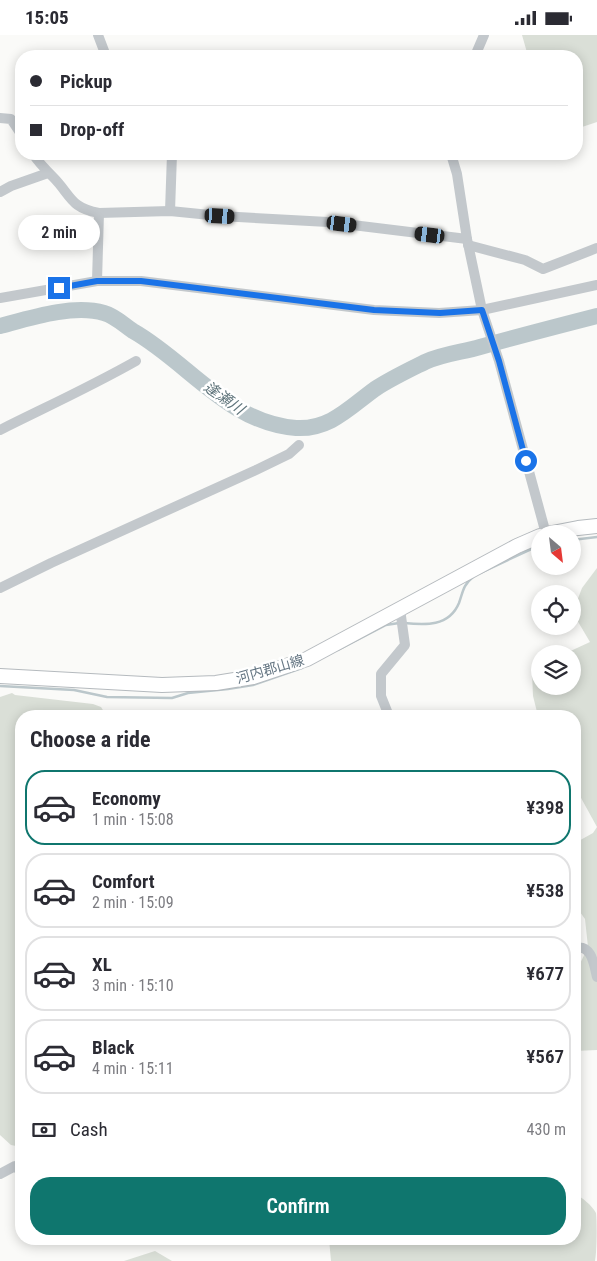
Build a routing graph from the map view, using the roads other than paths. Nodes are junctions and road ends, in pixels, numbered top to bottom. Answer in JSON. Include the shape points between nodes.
{"nodes":[{"id":1,"x":98,"y":35,"type":"edge"},
{"id":2,"x":484,"y":35,"type":"edge"},
{"id":3,"x":104,"y":50,"type":"edge"},
{"id":4,"x":478,"y":50,"type":"edge"},
{"id":5,"x":0,"y":118,"type":"edge"},
{"id":6,"x":15,"y":125,"type":"edge"},
{"id":7,"x":38,"y":160,"type":"edge"},
{"id":8,"x":172,"y":160,"type":"edge"},
{"id":9,"x":453,"y":160,"type":"edge"},
{"id":10,"x":48,"y":173,"type":"junction"},
{"id":11,"x":0,"y":192,"type":"edge"},
{"id":12,"x":170,"y":211,"type":"junction"},
{"id":13,"x":98,"y":213,"type":"junction"},
{"id":14,"x":468,"y":242,"type":"junction"},
{"id":15,"x":597,"y":248,"type":"edge"},
{"id":16,"x":97,"y":281,"type":"junction"},
{"id":17,"x":597,"y":285,"type":"edge"},
{"id":18,"x":0,"y":298,"type":"edge"},
{"id":19,"x":484,"y":313,"type":"junction"},
{"id":20,"x":136,"y":361,"type":"dead end"},
{"id":21,"x":0,"y":430,"type":"edge"},
{"id":22,"x":299,"y":445,"type":"dead end"},
{"id":23,"x":544,"y":525,"type":"edge"},
{"id":24,"x":597,"y":526,"type":"edge"},
{"id":25,"x":581,"y":528,"type":"edge"},
{"id":26,"x":531,"y":540,"type":"edge"},
{"id":27,"x":0,"y":588,"type":"edge"},
{"id":28,"x":400,"y":609,"type":"junction"},
{"id":29,"x":0,"y":677,"type":"edge"},
{"id":30,"x":387,"y":710,"type":"edge"},
{"id":31,"x":581,"y":948,"type":"edge"},
{"id":32,"x":597,"y":977,"type":"edge"},
{"id":33,"x":15,"y":1166,"type":"edge"},
{"id":34,"x":0,"y":1175,"type":"edge"}],
"edges":[{"from":1,"to":3,"type":"street"},
{"from":2,"to":4,"type":"street"},
{"from":5,"to":6,"type":"street","via":[[11,119]]},
{"from":7,"to":10,"type":"street"},
{"from":8,"to":12,"type":"street"},
{"from":9,"to":14,"type":"street"},
{"from":10,"to":11,"type":"street"},
{"from":10,"to":13,"type":"street","via":[[76,204]]},
{"from":12,"to":13,"type":"street"},
{"from":12,"to":14,"type":"street","via":[[328,222]]},
{"from":13,"to":16,"type":"street"},
{"from":14,"to":15,"type":"street","via":[[543,269]]},
{"from":14,"to":19,"type":"street"},
{"from":16,"to":18,"type":"street"},
{"from":16,"to":19,"type":"street","via":[[141,281],[374,310]]},
{"from":17,"to":19,"type":"street"},
{"from":19,"to":23,"type":"street"},
{"from":20,"to":21,"type":"street"},
{"from":22,"to":27,"type":"street","via":[[289,454],[256,471]]},
{"from":24,"to":25,"type":"main road"},
{"from":26,"to":28,"type":"main road","name":"河内郡山線"},
{"from":28,"to":29,"type":"main road","name":"河内郡山線","via":[[307,659],[236,680],[162,685]]},
{"from":28,"to":30,"type":"street","via":[[405,645],[381,674],[381,696]]},
{"from":31,"to":32,"type":"street","via":[[591,955]]},
{"from":33,"to":34,"type":"street"}]}
